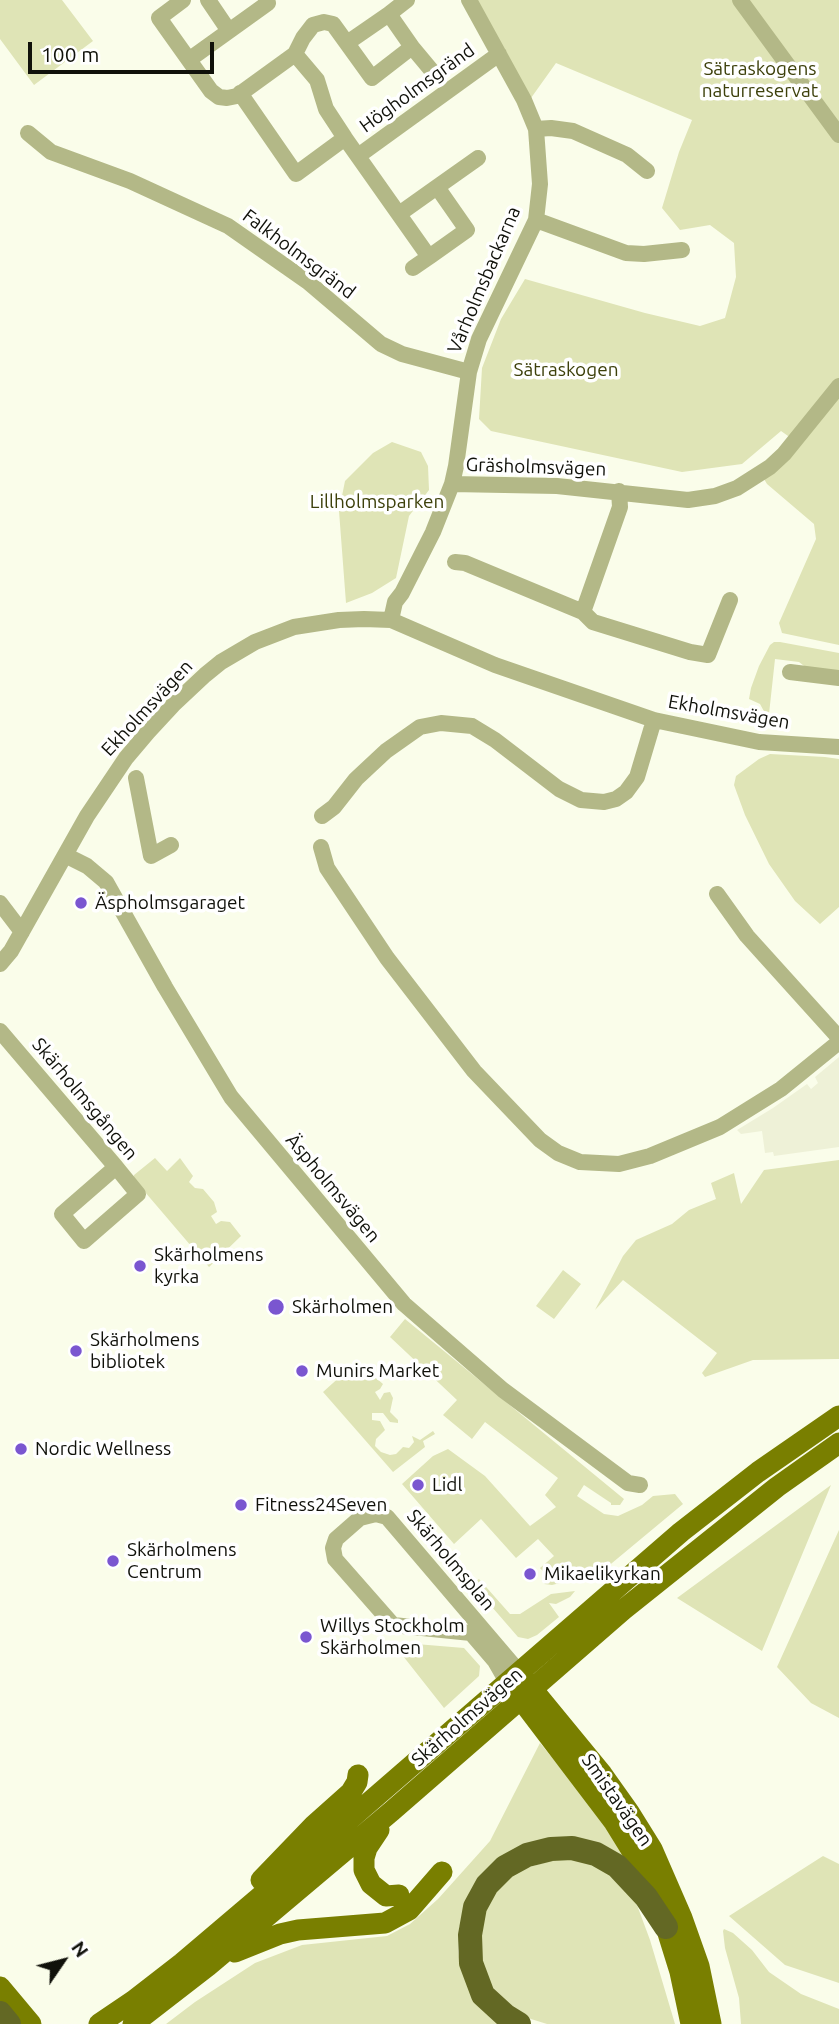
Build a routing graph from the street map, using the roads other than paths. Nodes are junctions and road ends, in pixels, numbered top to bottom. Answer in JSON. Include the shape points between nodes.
{"nodes":[{"id":1,"x":183,"y":0,"type":"edge"},
{"id":2,"x":208,"y":0,"type":"edge"},
{"id":3,"x":266,"y":0,"type":"edge"},
{"id":4,"x":407,"y":0,"type":"edge"},
{"id":5,"x":469,"y":0,"type":"edge"},
{"id":6,"x":740,"y":0,"type":"edge"},
{"id":7,"x":389,"y":14,"type":"junction"},
{"id":8,"x":229,"y":31,"type":"junction"},
{"id":9,"x":346,"y":43,"type":"junction"},
{"id":10,"x":412,"y":47,"type":"junction"},
{"id":11,"x":295,"y":54,"type":"junction"},
{"id":12,"x":499,"y":54,"type":"junction"},
{"id":13,"x":190,"y":59,"type":"junction"},
{"id":14,"x":432,"y":71,"type":"dead end"},
{"id":15,"x":240,"y":93,"type":"junction"},
{"id":16,"x":536,"y":129,"type":"junction"},
{"id":17,"x":28,"y":133,"type":"dead end"},
{"id":18,"x":839,"y":135,"type":"edge"},
{"id":19,"x":345,"y":138,"type":"junction"},
{"id":20,"x":358,"y":156,"type":"junction"},
{"id":21,"x":478,"y":158,"type":"dead end"},
{"id":22,"x":647,"y":171,"type":"dead end"},
{"id":23,"x":437,"y":187,"type":"junction"},
{"id":24,"x":399,"y":214,"type":"junction"},
{"id":25,"x":536,"y":220,"type":"junction"},
{"id":26,"x":682,"y":250,"type":"dead end"},
{"id":27,"x":429,"y":257,"type":"junction"},
{"id":28,"x":413,"y":268,"type":"dead end"},
{"id":29,"x":469,"y":372,"type":"junction"},
{"id":30,"x":839,"y":386,"type":"edge"},
{"id":31,"x":452,"y":484,"type":"junction"},
{"id":32,"x":619,"y":491,"type":"junction"},
{"id":33,"x":455,"y":562,"type":"dead end"},
{"id":34,"x":730,"y":600,"type":"dead end"},
{"id":35,"x":583,"y":612,"type":"junction"},
{"id":36,"x":391,"y":620,"type":"junction"},
{"id":37,"x":790,"y":672,"type":"dead end"},
{"id":38,"x":839,"y":678,"type":"edge"},
{"id":39,"x":654,"y":720,"type":"junction"},
{"id":40,"x":839,"y":747,"type":"edge"},
{"id":41,"x":136,"y":778,"type":"dead end"},
{"id":42,"x":322,"y":816,"type":"dead end"},
{"id":43,"x":171,"y":845,"type":"dead end"},
{"id":44,"x":321,"y":848,"type":"dead end"},
{"id":45,"x":65,"y":855,"type":"junction"},
{"id":46,"x":717,"y":894,"type":"dead end"},
{"id":47,"x":0,"y":903,"type":"edge"},
{"id":48,"x":22,"y":932,"type":"junction"},
{"id":49,"x":0,"y":964,"type":"edge"},
{"id":50,"x":0,"y":1031,"type":"edge"},
{"id":51,"x":839,"y":1040,"type":"edge"},
{"id":52,"x":116,"y":1167,"type":"junction"},
{"id":53,"x":839,"y":1416,"type":"edge"},
{"id":54,"x":839,"y":1443,"type":"edge"},
{"id":55,"x":640,"y":1485,"type":"dead end"},
{"id":56,"x":519,"y":1685,"type":"junction"},
{"id":57,"x":358,"y":1775,"type":"dead end"},
{"id":58,"x":392,"y":1811,"type":"junction"},
{"id":59,"x":442,"y":1872,"type":"dead end"},
{"id":60,"x":399,"y":1895,"type":"dead end"},
{"id":61,"x":666,"y":1927,"type":"junction"},
{"id":62,"x":216,"y":1934,"type":"junction"},
{"id":63,"x":208,"y":1966,"type":"junction"},
{"id":64,"x":0,"y":1987,"type":"edge"},
{"id":65,"x":0,"y":2013,"type":"edge"},
{"id":66,"x":9,"y":2024,"type":"edge"},
{"id":67,"x":31,"y":2024,"type":"edge"},
{"id":68,"x":99,"y":2024,"type":"edge"},
{"id":69,"x":133,"y":2024,"type":"edge"},
{"id":70,"x":519,"y":2024,"type":"edge"},
{"id":71,"x":691,"y":2024,"type":"edge"},
{"id":72,"x":711,"y":2024,"type":"edge"}],
"edges":[{"from":1,"to":13,"type":"street","via":[[159,18]]},
{"from":2,"to":8,"type":"street"},
{"from":3,"to":8,"type":"street","via":[[268,3]]},
{"from":4,"to":7,"type":"street"},
{"from":5,"to":12,"type":"street","name":"Vårholmsbackarna"},
{"from":6,"to":18,"type":"street"},
{"from":7,"to":9,"type":"street"},
{"from":7,"to":10,"type":"street"},
{"from":8,"to":13,"type":"street"},
{"from":9,"to":10,"type":"street","via":[[372,78]]},
{"from":9,"to":11,"type":"street","via":[[333,24],[324,22],[313,25]]},
{"from":10,"to":14,"type":"street"},
{"from":11,"to":15,"type":"street"},
{"from":11,"to":19,"type":"street","name":"Högholmsgränd","via":[[317,80],[326,109]]},
{"from":12,"to":16,"type":"street","name":"Vårholmsbackarna"},
{"from":12,"to":20,"type":"street","name":"Högholmsgränd"},
{"from":13,"to":15,"type":"street","via":[[219,97]]},
{"from":15,"to":19,"type":"street","name":"Högholmsgränd","via":[[296,174]]},
{"from":16,"to":22,"type":"street","via":[[573,131],[627,155]]},
{"from":16,"to":25,"type":"street","name":"Vårholmsbackarna","via":[[540,184]]},
{"from":17,"to":29,"type":"street","name":"Falkholmsgränd","via":[[51,152],[130,181],[228,226],[307,282],[381,344]]},
{"from":19,"to":20,"type":"street","name":"Högholmsgränd"},
{"from":20,"to":24,"type":"street","name":"Högholmsgränd"},
{"from":21,"to":23,"type":"street"},
{"from":23,"to":24,"type":"street"},
{"from":23,"to":27,"type":"street","via":[[467,230]]},
{"from":24,"to":27,"type":"street","name":"Högholmsgränd"},
{"from":25,"to":26,"type":"street","via":[[626,253]]},
{"from":25,"to":29,"type":"street","name":"Vårholmsbackarna","via":[[479,339]]},
{"from":27,"to":28,"type":"street"},
{"from":29,"to":31,"type":"street","name":"Vårholmsbackarna"},
{"from":30,"to":32,"type":"street","name":"Gräsholmsvägen","via":[[783,454],[737,488],[688,500]]},
{"from":31,"to":32,"type":"street","name":"Gräsholmsvägen"},
{"from":31,"to":36,"type":"street","name":"Vårholmsbackarna","via":[[433,532],[395,602]]},
{"from":32,"to":35,"type":"street","name":"Gräsholmsvägen","via":[[620,507]]},
{"from":33,"to":35,"type":"street"},
{"from":34,"to":35,"type":"street","via":[[708,655],[593,622]]},
{"from":36,"to":39,"type":"street","name":"Ekholmsvägen","via":[[495,665]]},
{"from":36,"to":45,"type":"street","name":"Ekholmsvägen","via":[[339,620],[294,627],[221,662],[173,705],[126,758]]},
{"from":37,"to":38,"type":"street"},
{"from":39,"to":40,"type":"street","name":"Ekholmsvägen","via":[[759,742]]},
{"from":39,"to":42,"type":"street","name":"Ekholmsvägen","via":[[637,777],[616,799],[581,800],[472,726],[441,723],[420,727],[386,751]]},
{"from":41,"to":43,"type":"street","via":[[151,856]]},
{"from":44,"to":51,"type":"street","via":[[327,868],[387,958],[474,1071],[540,1140],[580,1162],[619,1164],[720,1127],[781,1089]]},
{"from":45,"to":48,"type":"street","name":"Ekholmsvägen"},
{"from":45,"to":55,"type":"street","name":"Äspholmsvägen","via":[[106,882],[231,1097],[404,1304],[503,1390],[628,1483]]},
{"from":46,"to":51,"type":"street","via":[[747,936]]},
{"from":47,"to":48,"type":"street"},
{"from":48,"to":49,"type":"street","name":"Ekholmsvägen"},
{"from":50,"to":52,"type":"street","name":"Skärholmsgången"},
{"from":52,"to":52,"type":"street","name":"Skärholmsgången","via":[[138,1194],[84,1241],[62,1214]]},
{"from":53,"to":56,"type":"main road","name":"Skärholmsvägen","via":[[681,1532]]},
{"from":54,"to":56,"type":"main road","name":"Skärholmsvägen"},
{"from":56,"to":56,"type":"street","name":"Skärholmsplan","via":[[387,1517],[360,1518],[336,1539],[335,1559],[393,1625],[471,1633]]},
{"from":56,"to":58,"type":"main road","name":"Skärholmsvägen"},
{"from":56,"to":61,"type":"main road","name":"Smistavägen","via":[[635,1856]]},
{"from":56,"to":62,"type":"main road","name":"Skärholmsvägen"},
{"from":56,"to":72,"type":"main road","name":"Smistavägen","via":[[602,1774],[652,1849],[699,1966]]},
{"from":57,"to":62,"type":"main road","via":[[351,1792],[247,1895]]},
{"from":58,"to":60,"type":"main road","via":[[367,1848],[364,1870],[371,1884],[386,1896]]},
{"from":58,"to":63,"type":"main road","name":"Skärholmsvägen"},
{"from":59,"to":63,"type":"main road","via":[[409,1910],[385,1923],[280,1934]]},
{"from":61,"to":70,"type":"highway","via":[[617,1866],[596,1854],[551,1849],[505,1867],[487,1885],[475,1907],[471,1963],[484,1995]]},
{"from":61,"to":71,"type":"main road","name":"Smistavägen"},
{"from":62,"to":68,"type":"main road","name":"Skärholmsvägen"},
{"from":63,"to":69,"type":"main road","name":"Skärholmsvägen"},
{"from":64,"to":67,"type":"main road"},
{"from":65,"to":66,"type":"highway"}]}
